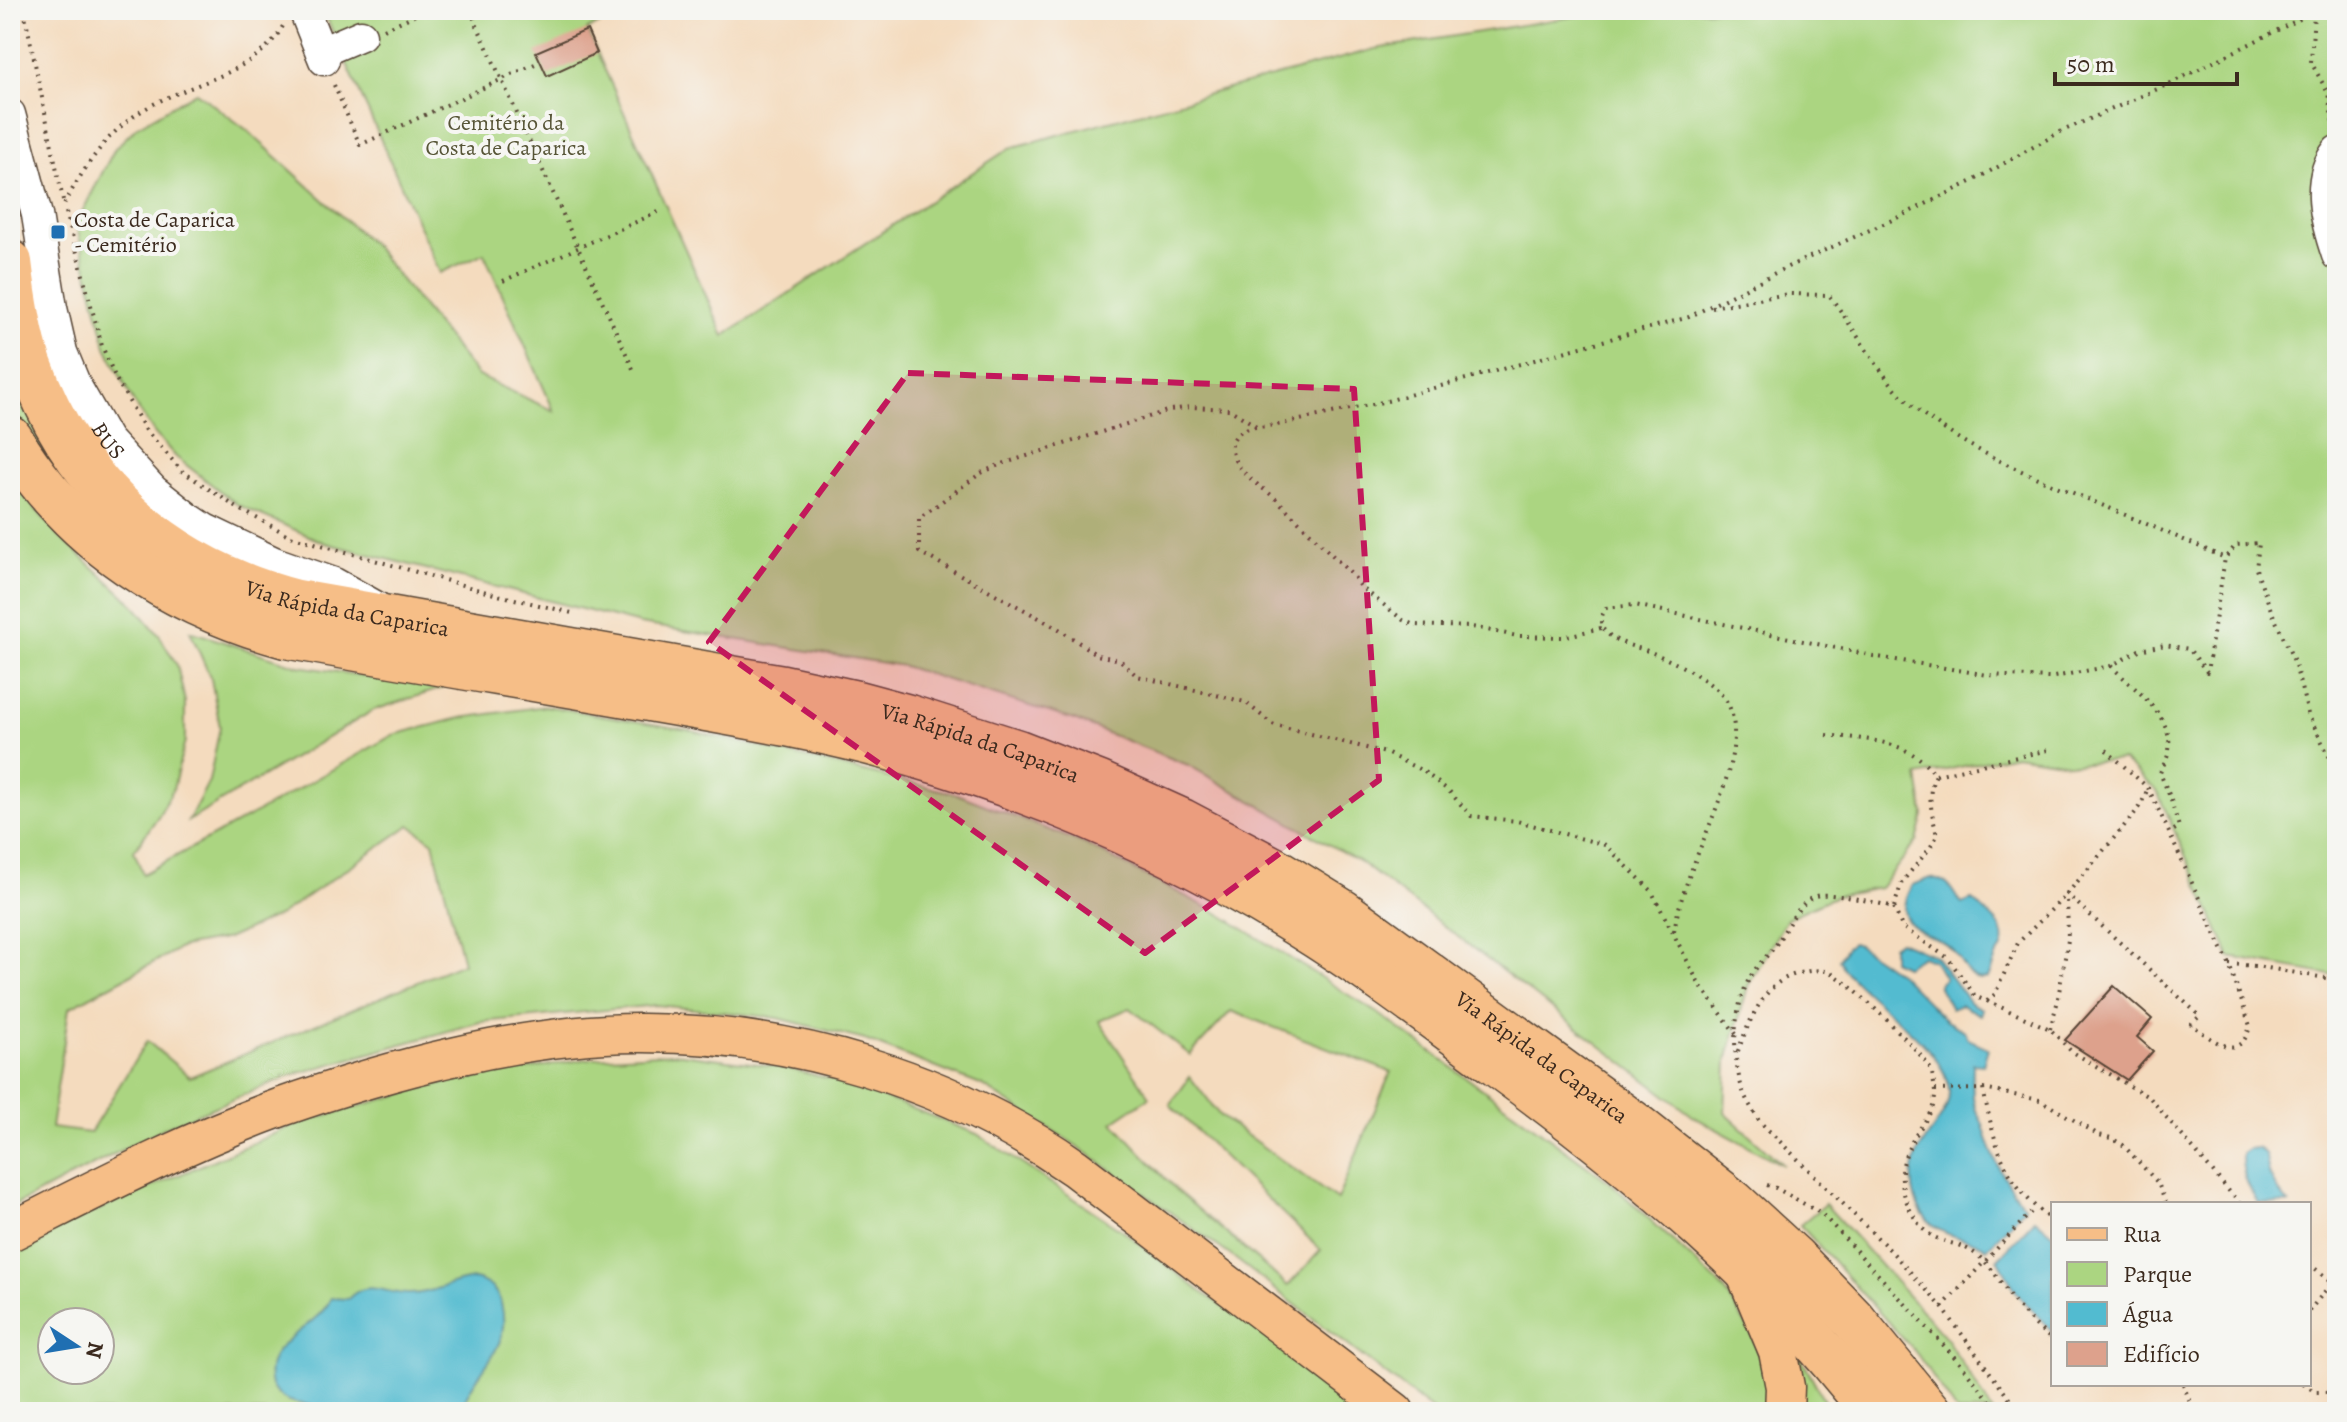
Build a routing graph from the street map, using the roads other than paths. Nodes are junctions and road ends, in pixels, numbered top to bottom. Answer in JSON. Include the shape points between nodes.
{"nodes":[{"id":1,"x":295,"y":16,"type":"edge"},
{"id":2,"x":370,"y":33,"type":"road end"},
{"id":3,"x":10,"y":114,"type":"edge"},
{"id":4,"x":2335,"y":154,"type":"edge"},
{"id":5,"x":2337,"y":255,"type":"edge"},
{"id":6,"x":10,"y":262,"type":"edge"},
{"id":7,"x":10,"y":438,"type":"edge"},
{"id":8,"x":396,"y":618,"type":"junction"},
{"id":9,"x":10,"y":1232,"type":"edge"},
{"id":10,"x":1743,"y":1265,"type":"junction"},
{"id":11,"x":1837,"y":1301,"type":"junction"},
{"id":12,"x":1870,"y":1411,"type":"edge"},
{"id":13,"x":1395,"y":1412,"type":"edge"},
{"id":14,"x":1784,"y":1412,"type":"edge"},
{"id":15,"x":1929,"y":1412,"type":"edge"}],
"edges":[{"from":1,"to":2,"type":"street","via":[[322,56]]},
{"from":3,"to":8,"type":"street","name":"BUS","via":[[37,215],[62,352],[107,440],[153,490],[205,529],[334,583]]},
{"from":4,"to":5,"type":"street","via":[[2323,184]]},
{"from":6,"to":8,"type":"highway","name":"Via Rápida da Caparica","via":[[35,377],[81,462],[119,507],[171,548],[236,583],[297,602]]},
{"from":7,"to":10,"type":"highway","name":"Via Rápida da Caparica","via":[[47,490],[98,542],[160,586],[234,621],[286,636],[851,737],[990,779],[1163,850],[1297,924],[1394,989],[1631,1166]]},
{"from":8,"to":11,"type":"highway","name":"Via Rápida da Caparica","via":[[857,703],[1018,752],[1182,821],[1320,897],[1633,1123],[1733,1202]]},
{"from":9,"to":13,"type":"main road","via":[[232,1126],[392,1073],[484,1051],[584,1036],[636,1032],[759,1041],[910,1081],[1019,1132],[1075,1168]]},
{"from":10,"to":12,"type":"highway","name":"Via Rápida da Caparica","via":[[1819,1345]]},
{"from":10,"to":14,"type":"main road","via":[[1778,1351]]},
{"from":11,"to":12,"type":"main road","via":[[1872,1355],[1877,1383]]},
{"from":11,"to":15,"type":"highway","name":"Via Rápida da Caparica"}]}
